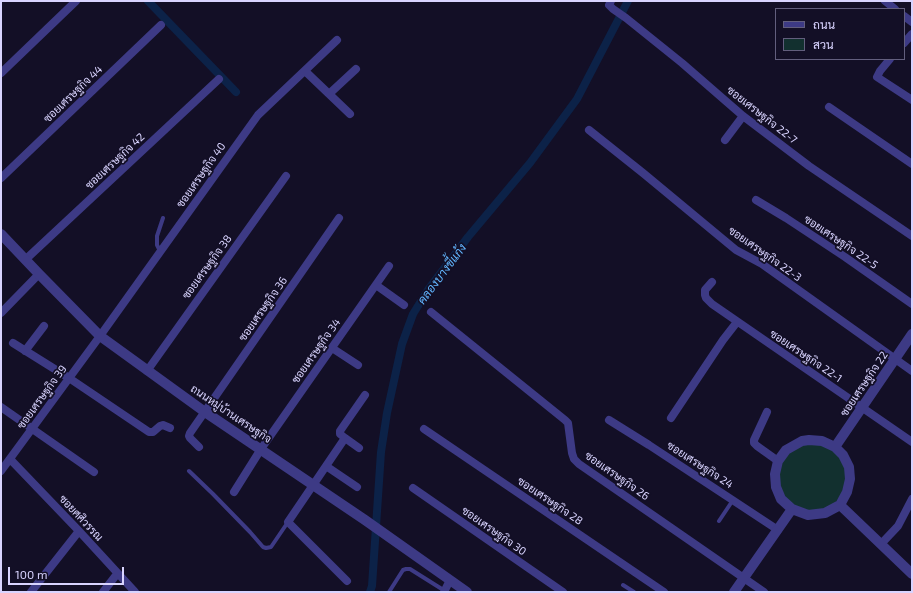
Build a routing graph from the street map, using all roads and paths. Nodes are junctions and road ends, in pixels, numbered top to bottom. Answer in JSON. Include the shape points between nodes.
{"nodes":[{"id":1,"x":76,"y":1,"type":"edge"},
{"id":2,"x":885,"y":1,"type":"edge"},
{"id":3,"x":609,"y":4,"type":"edge"},
{"id":4,"x":894,"y":8,"type":"edge"},
{"id":5,"x":160,"y":25,"type":"dead end"},
{"id":6,"x":912,"y":34,"type":"edge"},
{"id":7,"x":337,"y":40,"type":"dead end"},
{"id":8,"x":905,"y":42,"type":"edge"},
{"id":9,"x":888,"y":60,"type":"edge"},
{"id":10,"x":356,"y":69,"type":"dead end"},
{"id":11,"x":305,"y":71,"type":"junction"},
{"id":12,"x":1,"y":73,"type":"edge"},
{"id":13,"x":219,"y":79,"type":"dead end"},
{"id":14,"x":329,"y":94,"type":"junction"},
{"id":15,"x":912,"y":100,"type":"edge"},
{"id":16,"x":829,"y":107,"type":"dead end"},
{"id":17,"x":350,"y":114,"type":"dead end"},
{"id":18,"x":744,"y":116,"type":"junction"},
{"id":19,"x":589,"y":130,"type":"dead end"},
{"id":20,"x":725,"y":140,"type":"dead end"},
{"id":21,"x":912,"y":164,"type":"edge"},
{"id":22,"x":286,"y":176,"type":"dead end"},
{"id":23,"x":1,"y":178,"type":"edge"},
{"id":24,"x":756,"y":200,"type":"dead end"},
{"id":25,"x":163,"y":218,"type":"dead end"},
{"id":26,"x":340,"y":218,"type":"dead end"},
{"id":27,"x":1,"y":234,"type":"edge"},
{"id":28,"x":912,"y":236,"type":"edge"},
{"id":29,"x":161,"y":250,"type":"junction"},
{"id":30,"x":25,"y":260,"type":"junction"},
{"id":31,"x":389,"y":266,"type":"dead end"},
{"id":32,"x":39,"y":274,"type":"junction"},
{"id":33,"x":712,"y":282,"type":"dead end"},
{"id":34,"x":376,"y":285,"type":"junction"},
{"id":35,"x":912,"y":304,"type":"edge"},
{"id":36,"x":404,"y":305,"type":"dead end"},
{"id":37,"x":2,"y":310,"type":"edge"},
{"id":38,"x":430,"y":312,"type":"dead end"},
{"id":39,"x":737,"y":322,"type":"junction"},
{"id":40,"x":44,"y":326,"type":"dead end"},
{"id":41,"x":912,"y":334,"type":"edge"},
{"id":42,"x":100,"y":336,"type":"junction"},
{"id":43,"x":13,"y":343,"type":"dead end"},
{"id":44,"x":332,"y":348,"type":"junction"},
{"id":45,"x":25,"y":351,"type":"junction"},
{"id":46,"x":895,"y":360,"type":"junction"},
{"id":47,"x":358,"y":365,"type":"dead end"},
{"id":48,"x":146,"y":371,"type":"junction"},
{"id":49,"x":912,"y":371,"type":"edge"},
{"id":50,"x":69,"y":378,"type":"junction"},
{"id":51,"x":365,"y":395,"type":"dead end"},
{"id":52,"x":1,"y":407,"type":"edge"},
{"id":53,"x":862,"y":408,"type":"junction"},
{"id":54,"x":205,"y":412,"type":"junction"},
{"id":55,"x":766,"y":412,"type":"dead end"},
{"id":56,"x":671,"y":418,"type":"dead end"},
{"id":57,"x":609,"y":420,"type":"dead end"},
{"id":58,"x":170,"y":428,"type":"dead end"},
{"id":59,"x":32,"y":429,"type":"junction"},
{"id":60,"x":424,"y":429,"type":"dead end"},
{"id":61,"x":345,"y":438,"type":"junction"},
{"id":62,"x":912,"y":442,"type":"edge"},
{"id":63,"x":198,"y":447,"type":"dead end"},
{"id":64,"x":835,"y":447,"type":"junction"},
{"id":65,"x":359,"y":448,"type":"dead end"},
{"id":66,"x":261,"y":449,"type":"junction"},
{"id":67,"x":10,"y":459,"type":"junction"},
{"id":68,"x":778,"y":461,"type":"junction"},
{"id":69,"x":326,"y":466,"type":"junction"},
{"id":70,"x":189,"y":470,"type":"dead end"},
{"id":71,"x":1,"y":471,"type":"edge"},
{"id":72,"x":94,"y":472,"type":"dead end"},
{"id":73,"x":313,"y":484,"type":"junction"},
{"id":74,"x":358,"y":487,"type":"dead end"},
{"id":75,"x":412,"y":488,"type":"dead end"},
{"id":76,"x":234,"y":492,"type":"dead end"},
{"id":77,"x":912,"y":499,"type":"edge"},
{"id":78,"x":733,"y":500,"type":"junction"},
{"id":79,"x":840,"y":505,"type":"junction"},
{"id":80,"x":792,"y":509,"type":"junction"},
{"id":81,"x":719,"y":521,"type":"dead end"},
{"id":82,"x":288,"y":522,"type":"junction"},
{"id":83,"x":778,"y":530,"type":"junction"},
{"id":84,"x":79,"y":531,"type":"junction"},
{"id":85,"x":881,"y":544,"type":"junction"},
{"id":86,"x":117,"y":574,"type":"junction"},
{"id":87,"x":912,"y":574,"type":"edge"},
{"id":88,"x":744,"y":578,"type":"junction"},
{"id":89,"x":450,"y":580,"type":"junction"},
{"id":90,"x":347,"y":581,"type":"dead end"},
{"id":91,"x":623,"y":585,"type":"dead end"},
{"id":92,"x":31,"y":592,"type":"edge"},
{"id":93,"x":103,"y":592,"type":"edge"},
{"id":94,"x":134,"y":592,"type":"edge"},
{"id":95,"x":390,"y":592,"type":"edge"},
{"id":96,"x":445,"y":592,"type":"edge"},
{"id":97,"x":467,"y":592,"type":"edge"},
{"id":98,"x":564,"y":592,"type":"edge"},
{"id":99,"x":634,"y":592,"type":"edge"},
{"id":100,"x":664,"y":592,"type":"edge"},
{"id":101,"x":734,"y":592,"type":"edge"},
{"id":102,"x":764,"y":592,"type":"edge"}],
"edges":[{"from":1,"to":12,"type":"street"},
{"from":2,"to":4,"type":"street"},
{"from":3,"to":18,"type":"street","name":"ซอยเศรษฐกิจ 22-7"},
{"from":5,"to":23,"type":"street","name":"ซอยเศรษฐกิจ 44"},
{"from":6,"to":8,"type":"street"},
{"from":7,"to":11,"type":"street","name":"ซอยเศรษฐกิจ 40"},
{"from":9,"to":15,"type":"street","via":[[877,77]]},
{"from":10,"to":14,"type":"street"},
{"from":11,"to":14,"type":"street"},
{"from":11,"to":29,"type":"street","name":"ซอยเศรษฐกิจ 40","via":[[258,115]]},
{"from":13,"to":30,"type":"street","name":"ซอยเศรษฐกิจ 42"},
{"from":14,"to":17,"type":"street"},
{"from":16,"to":21,"type":"street"},
{"from":18,"to":20,"type":"street"},
{"from":18,"to":28,"type":"street","name":"ซอยเศรษฐกิจ 22-7","via":[[809,166]]},
{"from":19,"to":46,"type":"street","name":"ซอยเศรษฐกิจ 22-3","via":[[736,250],[762,264]]},
{"from":22,"to":48,"type":"street","name":"ซอยเศรษฐกิจ 38"},
{"from":24,"to":35,"type":"street","name":"ซอยเศรษฐกิจ 22-5"},
{"from":25,"to":29,"type":"lane","via":[[157,236],[157,244]]},
{"from":26,"to":54,"type":"street","name":"ซอยเศรษฐกิจ 36"},
{"from":27,"to":30,"type":"street","name":"ถนนหมู่บ้านเศรษฐกิจ"},
{"from":29,"to":42,"type":"street","name":"ซอยเศรษฐกิจ 40"},
{"from":30,"to":32,"type":"street","name":"ถนนหมู่บ้านเศรษฐกิจ"},
{"from":31,"to":34,"type":"street","name":"ซอยเศรษฐกิจ 34"},
{"from":32,"to":37,"type":"street"},
{"from":32,"to":42,"type":"street","name":"ถนนหมู่บ้านเศรษฐกิจ"},
{"from":33,"to":39,"type":"street","name":"ซอยเศรษฐกิจ 22-1","via":[[705,290],[706,298]]},
{"from":34,"to":36,"type":"street"},
{"from":34,"to":44,"type":"street","name":"ซอยเศรษฐกิจ 34"},
{"from":38,"to":88,"type":"street","name":"ซอยเศรษฐกิจ 26","via":[[568,423],[572,453],[579,464]]},
{"from":39,"to":53,"type":"street","name":"ซอยเศรษฐกิจ 22-1"},
{"from":39,"to":56,"type":"street"},
{"from":40,"to":45,"type":"street"},
{"from":41,"to":46,"type":"street","name":"ซอยเศรษฐกิจ 22"},
{"from":42,"to":48,"type":"street","name":"ถนนหมู่บ้านเศรษฐกิจ"},
{"from":42,"to":50,"type":"street","name":"ซอยเศรษฐกิจ 39"},
{"from":43,"to":45,"type":"street"},
{"from":44,"to":47,"type":"street"},
{"from":44,"to":66,"type":"street","name":"ซอยเศรษฐกิจ 34"},
{"from":45,"to":50,"type":"street"},
{"from":46,"to":49,"type":"street","name":"ซอยเศรษฐกิจ 22-3"},
{"from":46,"to":53,"type":"street","name":"ซอยเศรษฐกิจ 22"},
{"from":48,"to":54,"type":"street","name":"ถนนหมู่บ้านเศรษฐกิจ"},
{"from":50,"to":58,"type":"street","via":[[149,432],[163,425]]},
{"from":50,"to":59,"type":"street","name":"ซอยเศรษฐกิจ 39"},
{"from":51,"to":61,"type":"street","via":[[340,431]]},
{"from":52,"to":59,"type":"street"},
{"from":53,"to":62,"type":"street","name":"ซอยเศรษฐกิจ 22-1"},
{"from":53,"to":64,"type":"street","name":"ซอยเศรษฐกิจ 22"},
{"from":54,"to":63,"type":"street","name":"ซอยเศรษฐกิจ 36","via":[[189,436]]},
{"from":54,"to":66,"type":"street","name":"ถนนหมู่บ้านเศรษฐกิจ"},
{"from":55,"to":68,"type":"street","via":[[754,443]]},
{"from":57,"to":78,"type":"street","name":"ซอยเศรษฐกิจ 24"},
{"from":59,"to":67,"type":"street","name":"ซอยเศรษฐกิจ 39"},
{"from":59,"to":72,"type":"street"},
{"from":60,"to":100,"type":"street","name":"ซอยเศรษฐกิจ 28"},
{"from":61,"to":65,"type":"street"},
{"from":61,"to":69,"type":"street"},
{"from":64,"to":68,"type":"street","via":[[822,441],[802,441],[786,450]]},
{"from":64,"to":79,"type":"street","via":[[849,466],[850,479]]},
{"from":66,"to":73,"type":"street","name":"ถนนหมู่บ้านเศรษฐกิจ"},
{"from":66,"to":76,"type":"street","name":"ซอยเศรษฐกิจ 34"},
{"from":67,"to":71,"type":"street","name":"ซอยเศรษฐกิจ 39"},
{"from":67,"to":84,"type":"street","name":"ซอยศศิวรรณ"},
{"from":68,"to":80,"type":"street","via":[[776,487],[781,499]]},
{"from":69,"to":73,"type":"street"},
{"from":69,"to":74,"type":"street"},
{"from":70,"to":82,"type":"lane","via":[[263,547],[271,547]]},
{"from":73,"to":82,"type":"street"},
{"from":73,"to":89,"type":"street","name":"ถนนหมู่บ้านเศรษฐกิจ"},
{"from":75,"to":98,"type":"street","name":"ซอยเศรษฐกิจ 30"},
{"from":77,"to":85,"type":"street","via":[[898,526]]},
{"from":78,"to":81,"type":"lane"},
{"from":78,"to":83,"type":"street","name":"ซอยเศรษฐกิจ 24"},
{"from":79,"to":80,"type":"street","via":[[826,513],[808,515]]},
{"from":79,"to":85,"type":"street"},
{"from":80,"to":83,"type":"street"},
{"from":82,"to":90,"type":"street"},
{"from":83,"to":88,"type":"street"},
{"from":84,"to":86,"type":"street","name":"ซอยศศิวรรณ"},
{"from":84,"to":92,"type":"street"},
{"from":85,"to":87,"type":"street"},
{"from":86,"to":93,"type":"street"},
{"from":86,"to":94,"type":"street","name":"ซอยศศิวรรณ"},
{"from":88,"to":101,"type":"street"},
{"from":88,"to":102,"type":"street","name":"ซอยเศรษฐกิจ 26"},
{"from":89,"to":96,"type":"street"},
{"from":89,"to":97,"type":"street","name":"ถนนหมู่บ้านเศรษฐกิจ"},
{"from":91,"to":99,"type":"lane"},
{"from":95,"to":96,"type":"lane","via":[[403,570],[410,569]]}]}
